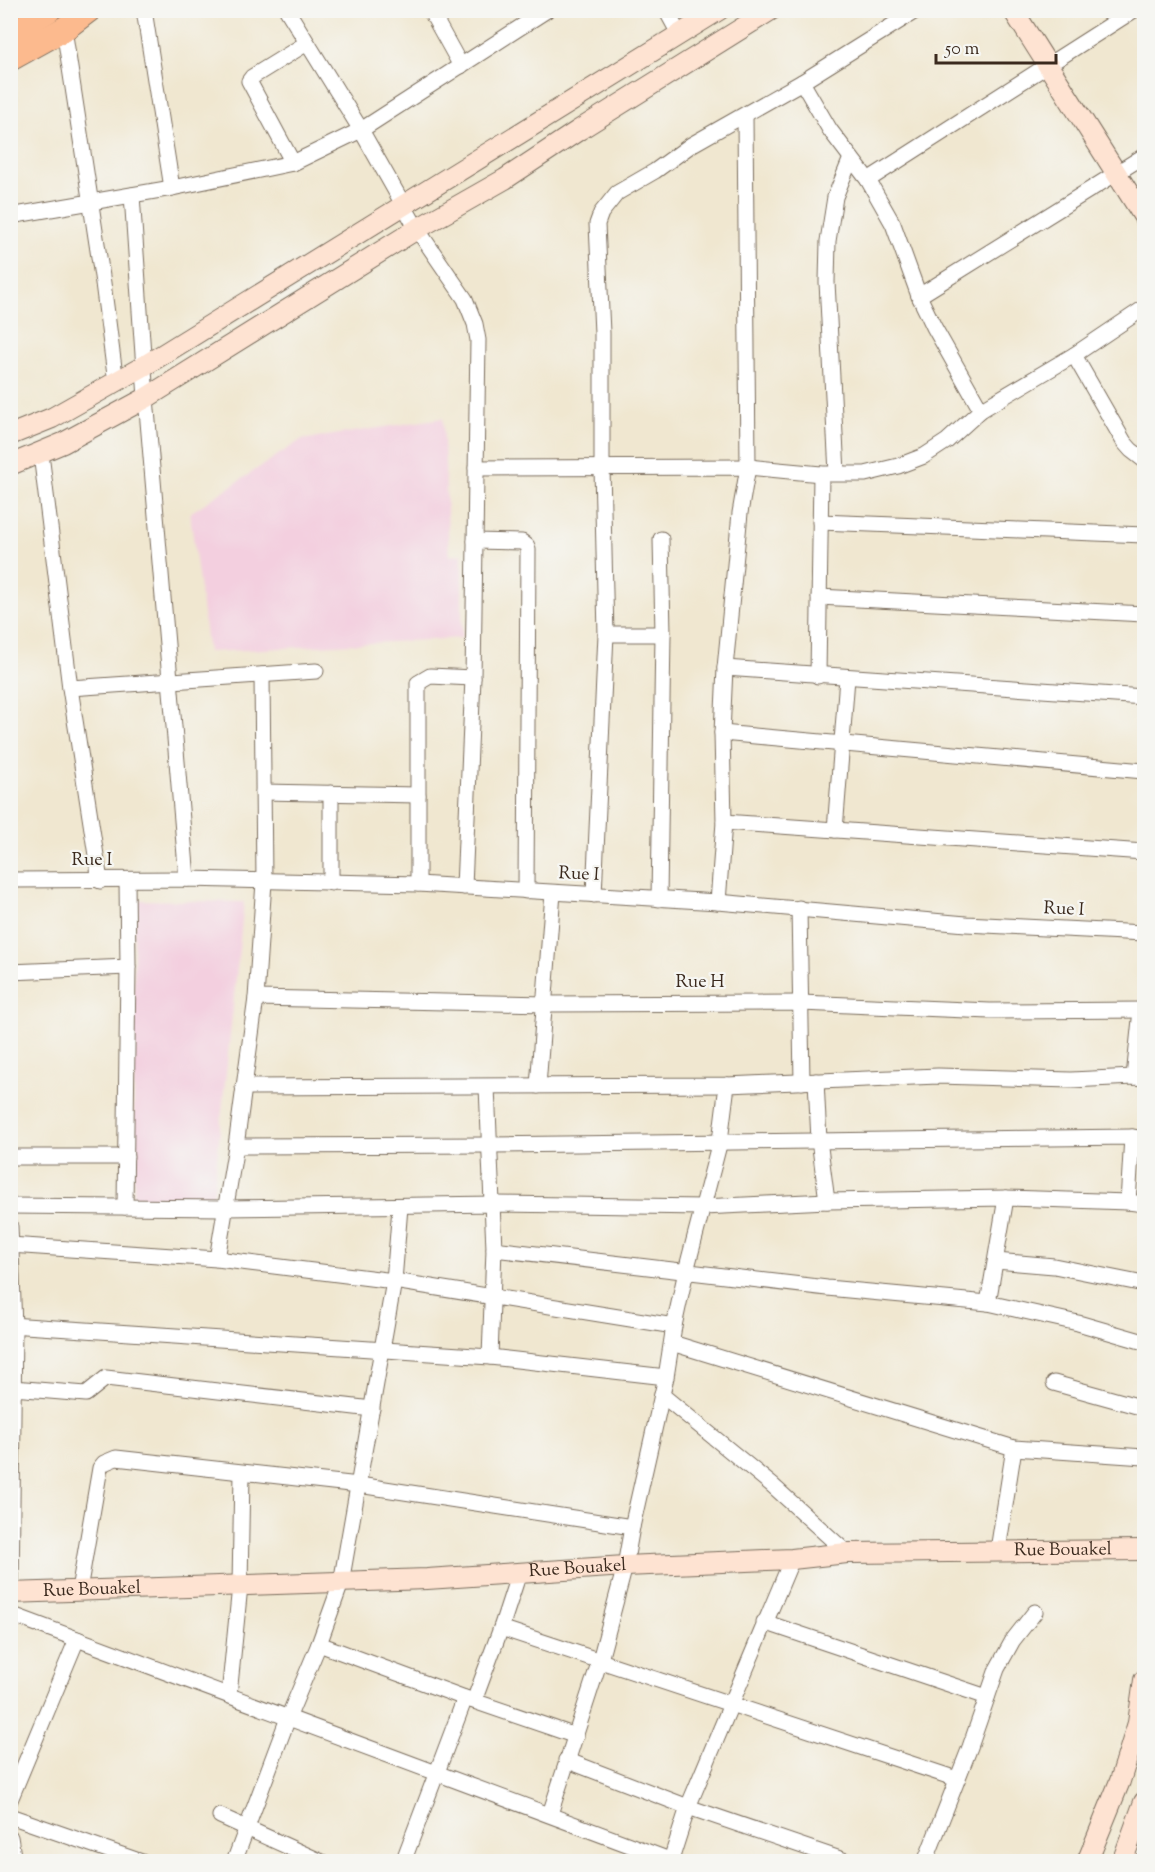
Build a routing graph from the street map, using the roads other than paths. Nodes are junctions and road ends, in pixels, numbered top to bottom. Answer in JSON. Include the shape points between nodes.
{"nodes":[{"id":1,"x":90,"y":10,"type":"edge"},
{"id":2,"x":144,"y":10,"type":"edge"},
{"id":3,"x":287,"y":10,"type":"edge"},
{"id":4,"x":430,"y":10,"type":"edge"},
{"id":5,"x":547,"y":10,"type":"edge"},
{"id":6,"x":666,"y":10,"type":"edge"},
{"id":7,"x":719,"y":10,"type":"edge"},
{"id":8,"x":771,"y":10,"type":"edge"},
{"id":9,"x":917,"y":10,"type":"edge"},
{"id":10,"x":1013,"y":10,"type":"edge"},
{"id":11,"x":1134,"y":10,"type":"edge"},
{"id":12,"x":57,"y":20,"type":"edge"},
{"id":13,"x":10,"y":34,"type":"edge"},
{"id":14,"x":679,"y":34,"type":"junction"},
{"id":15,"x":307,"y":43,"type":"junction"},
{"id":16,"x":10,"y":59,"type":"edge"},
{"id":17,"x":1050,"y":65,"type":"junction"},
{"id":18,"x":461,"y":66,"type":"junction"},
{"id":19,"x":802,"y":82,"type":"junction"},
{"id":20,"x":745,"y":115,"type":"junction"},
{"id":21,"x":361,"y":130,"type":"junction"},
{"id":22,"x":1144,"y":156,"type":"edge"},
{"id":23,"x":851,"y":158,"type":"junction"},
{"id":24,"x":293,"y":163,"type":"junction"},
{"id":25,"x":1116,"y":174,"type":"junction"},
{"id":26,"x":868,"y":180,"type":"junction"},
{"id":27,"x":172,"y":188,"type":"junction"},
{"id":28,"x":132,"y":195,"type":"junction"},
{"id":29,"x":91,"y":202,"type":"junction"},
{"id":30,"x":404,"y":204,"type":"junction"},
{"id":31,"x":10,"y":216,"type":"edge"},
{"id":32,"x":1144,"y":217,"type":"edge"},
{"id":33,"x":417,"y":229,"type":"junction"},
{"id":34,"x":919,"y":296,"type":"junction"},
{"id":35,"x":1144,"y":308,"type":"edge"},
{"id":36,"x":1074,"y":355,"type":"junction"},
{"id":37,"x":144,"y":366,"type":"junction"},
{"id":38,"x":116,"y":383,"type":"junction"},
{"id":39,"x":146,"y":398,"type":"junction"},
{"id":40,"x":981,"y":410,"type":"junction"},
{"id":41,"x":10,"y":435,"type":"edge"},
{"id":42,"x":41,"y":454,"type":"junction"},
{"id":43,"x":1144,"y":460,"type":"edge"},
{"id":44,"x":10,"y":465,"type":"edge"},
{"id":45,"x":748,"y":467,"type":"junction"},
{"id":46,"x":476,"y":468,"type":"junction"},
{"id":47,"x":602,"y":468,"type":"junction"},
{"id":48,"x":837,"y":473,"type":"junction"},
{"id":49,"x":821,"y":474,"type":"junction"},
{"id":50,"x":820,"y":522,"type":"junction"},
{"id":51,"x":1144,"y":535,"type":"edge"},
{"id":52,"x":661,"y":539,"type":"dead end"},
{"id":53,"x":475,"y":541,"type":"junction"},
{"id":54,"x":819,"y":597,"type":"junction"},
{"id":55,"x":1144,"y":614,"type":"edge"},
{"id":56,"x":606,"y":634,"type":"junction"},
{"id":57,"x":663,"y":634,"type":"junction"},
{"id":58,"x":725,"y":668,"type":"junction"},
{"id":59,"x":316,"y":671,"type":"dead end"},
{"id":60,"x":262,"y":675,"type":"junction"},
{"id":61,"x":818,"y":676,"type":"junction"},
{"id":62,"x":473,"y":678,"type":"junction"},
{"id":63,"x":847,"y":678,"type":"junction"},
{"id":64,"x":170,"y":682,"type":"junction"},
{"id":65,"x":70,"y":688,"type":"junction"},
{"id":66,"x":1144,"y":697,"type":"edge"},
{"id":67,"x":722,"y":733,"type":"junction"},
{"id":68,"x":842,"y":744,"type":"junction"},
{"id":69,"x":1144,"y":771,"type":"edge"},
{"id":70,"x":263,"y":792,"type":"junction"},
{"id":71,"x":331,"y":794,"type":"junction"},
{"id":72,"x":418,"y":795,"type":"junction"},
{"id":73,"x":724,"y":822,"type":"junction"},
{"id":74,"x":835,"y":830,"type":"junction"},
{"id":75,"x":1144,"y":852,"type":"edge"},
{"id":76,"x":186,"y":879,"type":"junction"},
{"id":77,"x":10,"y":880,"type":"edge"},
{"id":78,"x":127,"y":880,"type":"junction"},
{"id":79,"x":100,"y":881,"type":"junction"},
{"id":80,"x":264,"y":882,"type":"junction"},
{"id":81,"x":331,"y":883,"type":"junction"},
{"id":82,"x":418,"y":884,"type":"junction"},
{"id":83,"x":464,"y":887,"type":"junction"},
{"id":84,"x":526,"y":891,"type":"junction"},
{"id":85,"x":553,"y":893,"type":"junction"},
{"id":86,"x":594,"y":895,"type":"junction"},
{"id":87,"x":659,"y":899,"type":"junction"},
{"id":88,"x":718,"y":902,"type":"junction"},
{"id":89,"x":799,"y":908,"type":"junction"},
{"id":90,"x":1144,"y":933,"type":"edge"},
{"id":91,"x":128,"y":967,"type":"junction"},
{"id":92,"x":10,"y":972,"type":"edge"},
{"id":93,"x":256,"y":998,"type":"junction"},
{"id":94,"x":801,"y":1003,"type":"junction"},
{"id":95,"x":546,"y":1004,"type":"junction"},
{"id":96,"x":1143,"y":1010,"type":"edge"},
{"id":97,"x":1139,"y":1078,"type":"edge"},
{"id":98,"x":809,"y":1081,"type":"junction"},
{"id":99,"x":727,"y":1085,"type":"junction"},
{"id":100,"x":538,"y":1086,"type":"junction"},
{"id":101,"x":243,"y":1087,"type":"junction"},
{"id":102,"x":487,"y":1088,"type":"junction"},
{"id":103,"x":1138,"y":1138,"type":"edge"},
{"id":104,"x":819,"y":1140,"type":"junction"},
{"id":105,"x":720,"y":1141,"type":"junction"},
{"id":106,"x":491,"y":1145,"type":"junction"},
{"id":107,"x":236,"y":1146,"type":"junction"},
{"id":108,"x":10,"y":1156,"type":"edge"},
{"id":109,"x":126,"y":1157,"type":"junction"},
{"id":110,"x":1006,"y":1198,"type":"junction"},
{"id":111,"x":827,"y":1201,"type":"junction"},
{"id":112,"x":1128,"y":1202,"type":"junction"},
{"id":113,"x":494,"y":1204,"type":"junction"},
{"id":114,"x":1144,"y":1204,"type":"edge"},
{"id":115,"x":10,"y":1206,"type":"edge"},
{"id":116,"x":400,"y":1206,"type":"junction"},
{"id":117,"x":125,"y":1207,"type":"junction"},
{"id":118,"x":703,"y":1207,"type":"junction"},
{"id":119,"x":225,"y":1208,"type":"junction"},
{"id":120,"x":10,"y":1226,"type":"edge"},
{"id":121,"x":11,"y":1245,"type":"edge"},
{"id":122,"x":494,"y":1249,"type":"junction"},
{"id":123,"x":217,"y":1259,"type":"junction"},
{"id":124,"x":996,"y":1261,"type":"junction"},
{"id":125,"x":686,"y":1271,"type":"junction"},
{"id":126,"x":394,"y":1281,"type":"junction"},
{"id":127,"x":1144,"y":1284,"type":"edge"},
{"id":128,"x":493,"y":1298,"type":"junction"},
{"id":129,"x":988,"y":1303,"type":"junction"},
{"id":130,"x":12,"y":1325,"type":"edge"},
{"id":131,"x":674,"y":1326,"type":"junction"},
{"id":132,"x":1144,"y":1342,"type":"edge"},
{"id":133,"x":672,"y":1343,"type":"junction"},
{"id":134,"x":382,"y":1349,"type":"junction"},
{"id":135,"x":490,"y":1357,"type":"junction"},
{"id":136,"x":666,"y":1377,"type":"junction"},
{"id":137,"x":1054,"y":1383,"type":"dead end"},
{"id":138,"x":13,"y":1388,"type":"junction"},
{"id":139,"x":662,"y":1395,"type":"junction"},
{"id":140,"x":1144,"y":1408,"type":"edge"},
{"id":141,"x":372,"y":1409,"type":"junction"},
{"id":142,"x":1014,"y":1448,"type":"junction"},
{"id":143,"x":1144,"y":1457,"type":"edge"},
{"id":144,"x":242,"y":1473,"type":"junction"},
{"id":145,"x":359,"y":1485,"type":"junction"},
{"id":146,"x":632,"y":1527,"type":"junction"},
{"id":147,"x":998,"y":1550,"type":"junction"},
{"id":148,"x":1144,"y":1550,"type":"edge"},
{"id":149,"x":847,"y":1553,"type":"junction"},
{"id":150,"x":792,"y":1559,"type":"junction"},
{"id":151,"x":626,"y":1566,"type":"junction"},
{"id":152,"x":519,"y":1573,"type":"junction"},
{"id":153,"x":341,"y":1583,"type":"junction"},
{"id":154,"x":240,"y":1586,"type":"junction"},
{"id":155,"x":79,"y":1590,"type":"junction"},
{"id":156,"x":11,"y":1593,"type":"edge"},
{"id":157,"x":1035,"y":1612,"type":"dead end"},
{"id":158,"x":10,"y":1614,"type":"edge"},
{"id":159,"x":764,"y":1622,"type":"junction"},
{"id":160,"x":501,"y":1628,"type":"junction"},
{"id":161,"x":77,"y":1639,"type":"junction"},
{"id":162,"x":319,"y":1644,"type":"junction"},
{"id":163,"x":600,"y":1660,"type":"junction"},
{"id":164,"x":1144,"y":1680,"type":"edge"},
{"id":165,"x":229,"y":1695,"type":"junction"},
{"id":166,"x":987,"y":1697,"type":"junction"},
{"id":167,"x":469,"y":1700,"type":"junction"},
{"id":168,"x":731,"y":1703,"type":"junction"},
{"id":169,"x":288,"y":1718,"type":"junction"},
{"id":170,"x":1141,"y":1725,"type":"edge"},
{"id":171,"x":576,"y":1736,"type":"junction"},
{"id":172,"x":566,"y":1760,"type":"junction"},
{"id":173,"x":438,"y":1773,"type":"junction"},
{"id":174,"x":957,"y":1779,"type":"junction"},
{"id":175,"x":10,"y":1800,"type":"edge"},
{"id":176,"x":1144,"y":1802,"type":"edge"},
{"id":177,"x":688,"y":1807,"type":"junction"},
{"id":178,"x":550,"y":1814,"type":"junction"},
{"id":179,"x":10,"y":1816,"type":"edge"},
{"id":180,"x":220,"y":1816,"type":"dead end"},
{"id":181,"x":246,"y":1828,"type":"junction"},
{"id":182,"x":10,"y":1837,"type":"edge"},
{"id":183,"x":638,"y":1854,"type":"edge"},
{"id":184,"x":673,"y":1861,"type":"edge"},
{"id":185,"x":14,"y":1862,"type":"edge"},
{"id":186,"x":142,"y":1862,"type":"edge"},
{"id":187,"x":234,"y":1862,"type":"edge"},
{"id":188,"x":322,"y":1862,"type":"edge"},
{"id":189,"x":403,"y":1862,"type":"edge"},
{"id":190,"x":849,"y":1862,"type":"edge"},
{"id":191,"x":925,"y":1862,"type":"edge"},
{"id":192,"x":1087,"y":1862,"type":"edge"},
{"id":193,"x":1122,"y":1862,"type":"edge"}],
"edges":[{"from":1,"to":12,"type":"highway"},
{"from":2,"to":27,"type":"street"},
{"from":3,"to":15,"type":"street"},
{"from":4,"to":18,"type":"street"},
{"from":5,"to":18,"type":"street"},
{"from":6,"to":14,"type":"street"},
{"from":7,"to":14,"type":"main road"},
{"from":8,"to":33,"type":"main road","via":[[505,179]]},
{"from":9,"to":19,"type":"street"},
{"from":10,"to":17,"type":"main road"},
{"from":11,"to":17,"type":"street"},
{"from":12,"to":13,"type":"highway"},
{"from":12,"to":16,"type":"highway"},
{"from":12,"to":29,"type":"street"},
{"from":14,"to":30,"type":"main road"},
{"from":15,"to":21,"type":"street"},
{"from":15,"to":24,"type":"street","via":[[249,81]]},
{"from":17,"to":25,"type":"main road"},
{"from":17,"to":26,"type":"street"},
{"from":18,"to":21,"type":"street"},
{"from":19,"to":20,"type":"street"},
{"from":19,"to":23,"type":"street"},
{"from":20,"to":45,"type":"street"},
{"from":20,"to":47,"type":"street","via":[[617,193],[601,213],[597,224]]},
{"from":21,"to":24,"type":"street"},
{"from":21,"to":30,"type":"street"},
{"from":22,"to":25,"type":"street"},
{"from":23,"to":26,"type":"street"},
{"from":23,"to":48,"type":"street","via":[[835,197],[828,241]]},
{"from":24,"to":27,"type":"street"},
{"from":25,"to":32,"type":"main road"},
{"from":25,"to":34,"type":"street"},
{"from":26,"to":34,"type":"street","via":[[892,224]]},
{"from":27,"to":28,"type":"street"},
{"from":28,"to":29,"type":"street"},
{"from":28,"to":37,"type":"street"},
{"from":29,"to":31,"type":"street"},
{"from":29,"to":38,"type":"street"},
{"from":30,"to":33,"type":"street"},
{"from":30,"to":37,"type":"main road"},
{"from":33,"to":39,"type":"main road"},
{"from":33,"to":46,"type":"street","via":[[465,299],[478,340]]},
{"from":34,"to":40,"type":"street"},
{"from":35,"to":36,"type":"street"},
{"from":36,"to":40,"type":"street"},
{"from":36,"to":43,"type":"street","via":[[1124,442]]},
{"from":37,"to":38,"type":"main road"},
{"from":37,"to":39,"type":"street"},
{"from":38,"to":41,"type":"main road","via":[[52,418]]},
{"from":39,"to":42,"type":"main road"},
{"from":39,"to":64,"type":"street"},
{"from":40,"to":48,"type":"street","via":[[924,456],[866,474]]},
{"from":42,"to":44,"type":"main road"},
{"from":42,"to":65,"type":"street"},
{"from":45,"to":47,"type":"street"},
{"from":45,"to":49,"type":"street"},
{"from":45,"to":58,"type":"street"},
{"from":46,"to":47,"type":"street"},
{"from":46,"to":53,"type":"street"},
{"from":47,"to":56,"type":"street"},
{"from":48,"to":49,"type":"street"},
{"from":49,"to":50,"type":"street"},
{"from":50,"to":51,"type":"street"},
{"from":50,"to":54,"type":"street"},
{"from":52,"to":57,"type":"street"},
{"from":53,"to":62,"type":"street"},
{"from":53,"to":84,"type":"street","via":[[522,543],[528,550]]},
{"from":54,"to":55,"type":"street"},
{"from":54,"to":61,"type":"street"},
{"from":56,"to":57,"type":"street"},
{"from":56,"to":86,"type":"street"},
{"from":57,"to":87,"type":"street"},
{"from":58,"to":61,"type":"street"},
{"from":58,"to":67,"type":"street"},
{"from":59,"to":60,"type":"street"},
{"from":60,"to":64,"type":"street"},
{"from":60,"to":70,"type":"street"},
{"from":61,"to":63,"type":"street"},
{"from":62,"to":72,"type":"street","via":[[430,676],[418,683]]},
{"from":62,"to":83,"type":"street"},
{"from":63,"to":66,"type":"street"},
{"from":63,"to":68,"type":"street"},
{"from":64,"to":65,"type":"street"},
{"from":64,"to":76,"type":"street"},
{"from":65,"to":79,"type":"street"},
{"from":67,"to":68,"type":"street"},
{"from":67,"to":73,"type":"street"},
{"from":68,"to":69,"type":"street"},
{"from":68,"to":74,"type":"street"},
{"from":70,"to":71,"type":"street"},
{"from":70,"to":80,"type":"street"},
{"from":71,"to":72,"type":"street"},
{"from":71,"to":81,"type":"street"},
{"from":72,"to":82,"type":"street"},
{"from":73,"to":74,"type":"street"},
{"from":73,"to":88,"type":"street"},
{"from":74,"to":75,"type":"street"},
{"from":76,"to":78,"type":"street","name":"Rue I"},
{"from":76,"to":80,"type":"street","name":"Rue I"},
{"from":77,"to":79,"type":"street","name":"Rue I"},
{"from":78,"to":79,"type":"street","name":"Rue I"},
{"from":78,"to":91,"type":"street"},
{"from":80,"to":81,"type":"street","name":"Rue I"},
{"from":80,"to":93,"type":"street"},
{"from":81,"to":82,"type":"street","name":"Rue I"},
{"from":82,"to":83,"type":"street","name":"Rue I"},
{"from":83,"to":84,"type":"street","name":"Rue I"},
{"from":84,"to":85,"type":"street","name":"Rue I"},
{"from":85,"to":86,"type":"street","name":"Rue I"},
{"from":85,"to":95,"type":"street"},
{"from":86,"to":87,"type":"street","name":"Rue I"},
{"from":87,"to":88,"type":"street","name":"Rue I"},
{"from":88,"to":89,"type":"street","name":"Rue I"},
{"from":89,"to":90,"type":"street","name":"Rue I","via":[[966,924]]},
{"from":89,"to":94,"type":"street"},
{"from":91,"to":92,"type":"street"},
{"from":91,"to":109,"type":"street"},
{"from":93,"to":95,"type":"street","name":"Rue H"},
{"from":93,"to":101,"type":"street"},
{"from":94,"to":95,"type":"street","name":"Rue H"},
{"from":94,"to":96,"type":"street","name":"Rue H","via":[[990,1011]]},
{"from":94,"to":98,"type":"street"},
{"from":95,"to":100,"type":"street"},
{"from":96,"to":97,"type":"street"},
{"from":97,"to":98,"type":"street","via":[[938,1076]]},
{"from":98,"to":99,"type":"street"},
{"from":98,"to":104,"type":"street"},
{"from":99,"to":100,"type":"street"},
{"from":99,"to":105,"type":"street"},
{"from":100,"to":102,"type":"street"},
{"from":101,"to":102,"type":"street"},
{"from":101,"to":107,"type":"street"},
{"from":102,"to":106,"type":"street"},
{"from":103,"to":104,"type":"street"},
{"from":103,"to":112,"type":"street"},
{"from":104,"to":105,"type":"street"},
{"from":104,"to":111,"type":"street"},
{"from":105,"to":106,"type":"street"},
{"from":105,"to":118,"type":"street"},
{"from":106,"to":107,"type":"street"},
{"from":106,"to":113,"type":"street"},
{"from":107,"to":119,"type":"street"},
{"from":108,"to":109,"type":"street"},
{"from":109,"to":117,"type":"street"},
{"from":110,"to":111,"type":"street"},
{"from":110,"to":112,"type":"street"},
{"from":110,"to":124,"type":"street"},
{"from":111,"to":118,"type":"street"},
{"from":112,"to":114,"type":"street"},
{"from":113,"to":116,"type":"street"},
{"from":113,"to":118,"type":"street"},
{"from":113,"to":122,"type":"street"},
{"from":115,"to":117,"type":"street"},
{"from":116,"to":119,"type":"street"},
{"from":116,"to":126,"type":"street"},
{"from":117,"to":119,"type":"street"},
{"from":118,"to":125,"type":"street"},
{"from":119,"to":123,"type":"street"},
{"from":120,"to":121,"type":"street"},
{"from":121,"to":123,"type":"street"},
{"from":121,"to":130,"type":"street"},
{"from":122,"to":125,"type":"street"},
{"from":122,"to":128,"type":"street"},
{"from":123,"to":126,"type":"street"},
{"from":124,"to":127,"type":"street","via":[[1054,1266]]},
{"from":124,"to":129,"type":"street"},
{"from":125,"to":129,"type":"street"},
{"from":125,"to":131,"type":"street"},
{"from":126,"to":128,"type":"street"},
{"from":126,"to":134,"type":"street"},
{"from":128,"to":131,"type":"street"},
{"from":128,"to":135,"type":"street"},
{"from":129,"to":132,"type":"street"},
{"from":130,"to":134,"type":"street"},
{"from":130,"to":138,"type":"street"},
{"from":131,"to":133,"type":"street"},
{"from":133,"to":136,"type":"street"},
{"from":133,"to":142,"type":"street"},
{"from":134,"to":135,"type":"street"},
{"from":134,"to":141,"type":"street"},
{"from":135,"to":136,"type":"street"},
{"from":136,"to":139,"type":"street"},
{"from":137,"to":140,"type":"street"},
{"from":138,"to":141,"type":"street","via":[[86,1394],[106,1378]]},
{"from":138,"to":156,"type":"street"},
{"from":139,"to":146,"type":"street"},
{"from":139,"to":149,"type":"street","via":[[772,1485]]},
{"from":141,"to":145,"type":"street"},
{"from":142,"to":143,"type":"street"},
{"from":142,"to":147,"type":"street"},
{"from":144,"to":145,"type":"street"},
{"from":144,"to":154,"type":"street"},
{"from":144,"to":155,"type":"street","via":[[116,1458],[104,1463]]},
{"from":145,"to":146,"type":"street"},
{"from":145,"to":153,"type":"street"},
{"from":146,"to":151,"type":"street"},
{"from":147,"to":148,"type":"main road","name":"Rue Bouakel"},
{"from":147,"to":149,"type":"main road","name":"Rue Bouakel"},
{"from":149,"to":150,"type":"main road","name":"Rue Bouakel"},
{"from":150,"to":151,"type":"main road","name":"Rue Bouakel"},
{"from":150,"to":159,"type":"street"},
{"from":151,"to":152,"type":"main road","name":"Rue Bouakel"},
{"from":151,"to":163,"type":"street"},
{"from":152,"to":153,"type":"main road","name":"Rue Bouakel"},
{"from":152,"to":160,"type":"street"},
{"from":153,"to":154,"type":"main road","name":"Rue Bouakel"},
{"from":153,"to":162,"type":"street"},
{"from":154,"to":155,"type":"main road","name":"Rue Bouakel"},
{"from":154,"to":165,"type":"street"},
{"from":155,"to":156,"type":"main road","name":"Rue Bouakel"},
{"from":157,"to":166,"type":"street","via":[[1008,1649]]},
{"from":158,"to":161,"type":"street"},
{"from":159,"to":166,"type":"street"},
{"from":159,"to":168,"type":"street"},
{"from":160,"to":163,"type":"street"},
{"from":160,"to":167,"type":"street"},
{"from":161,"to":165,"type":"street"},
{"from":161,"to":175,"type":"street"},
{"from":162,"to":167,"type":"street"},
{"from":162,"to":169,"type":"street"},
{"from":163,"to":168,"type":"street"},
{"from":163,"to":171,"type":"street"},
{"from":164,"to":170,"type":"main road"},
{"from":165,"to":169,"type":"street"},
{"from":166,"to":174,"type":"street"},
{"from":167,"to":171,"type":"street"},
{"from":167,"to":173,"type":"street"},
{"from":168,"to":174,"type":"street"},
{"from":168,"to":177,"type":"street"},
{"from":169,"to":173,"type":"street"},
{"from":169,"to":181,"type":"street"},
{"from":170,"to":192,"type":"main road"},
{"from":171,"to":172,"type":"street"},
{"from":172,"to":177,"type":"street"},
{"from":172,"to":178,"type":"street"},
{"from":173,"to":178,"type":"street"},
{"from":173,"to":189,"type":"street"},
{"from":174,"to":191,"type":"street"},
{"from":176,"to":193,"type":"main road"},
{"from":177,"to":184,"type":"street"},
{"from":177,"to":190,"type":"street"},
{"from":178,"to":183,"type":"street"},
{"from":179,"to":186,"type":"street"},
{"from":180,"to":181,"type":"street"},
{"from":181,"to":187,"type":"street"},
{"from":181,"to":188,"type":"street"},
{"from":182,"to":185,"type":"street"},
{"from":183,"to":184,"type":"street"}]}
